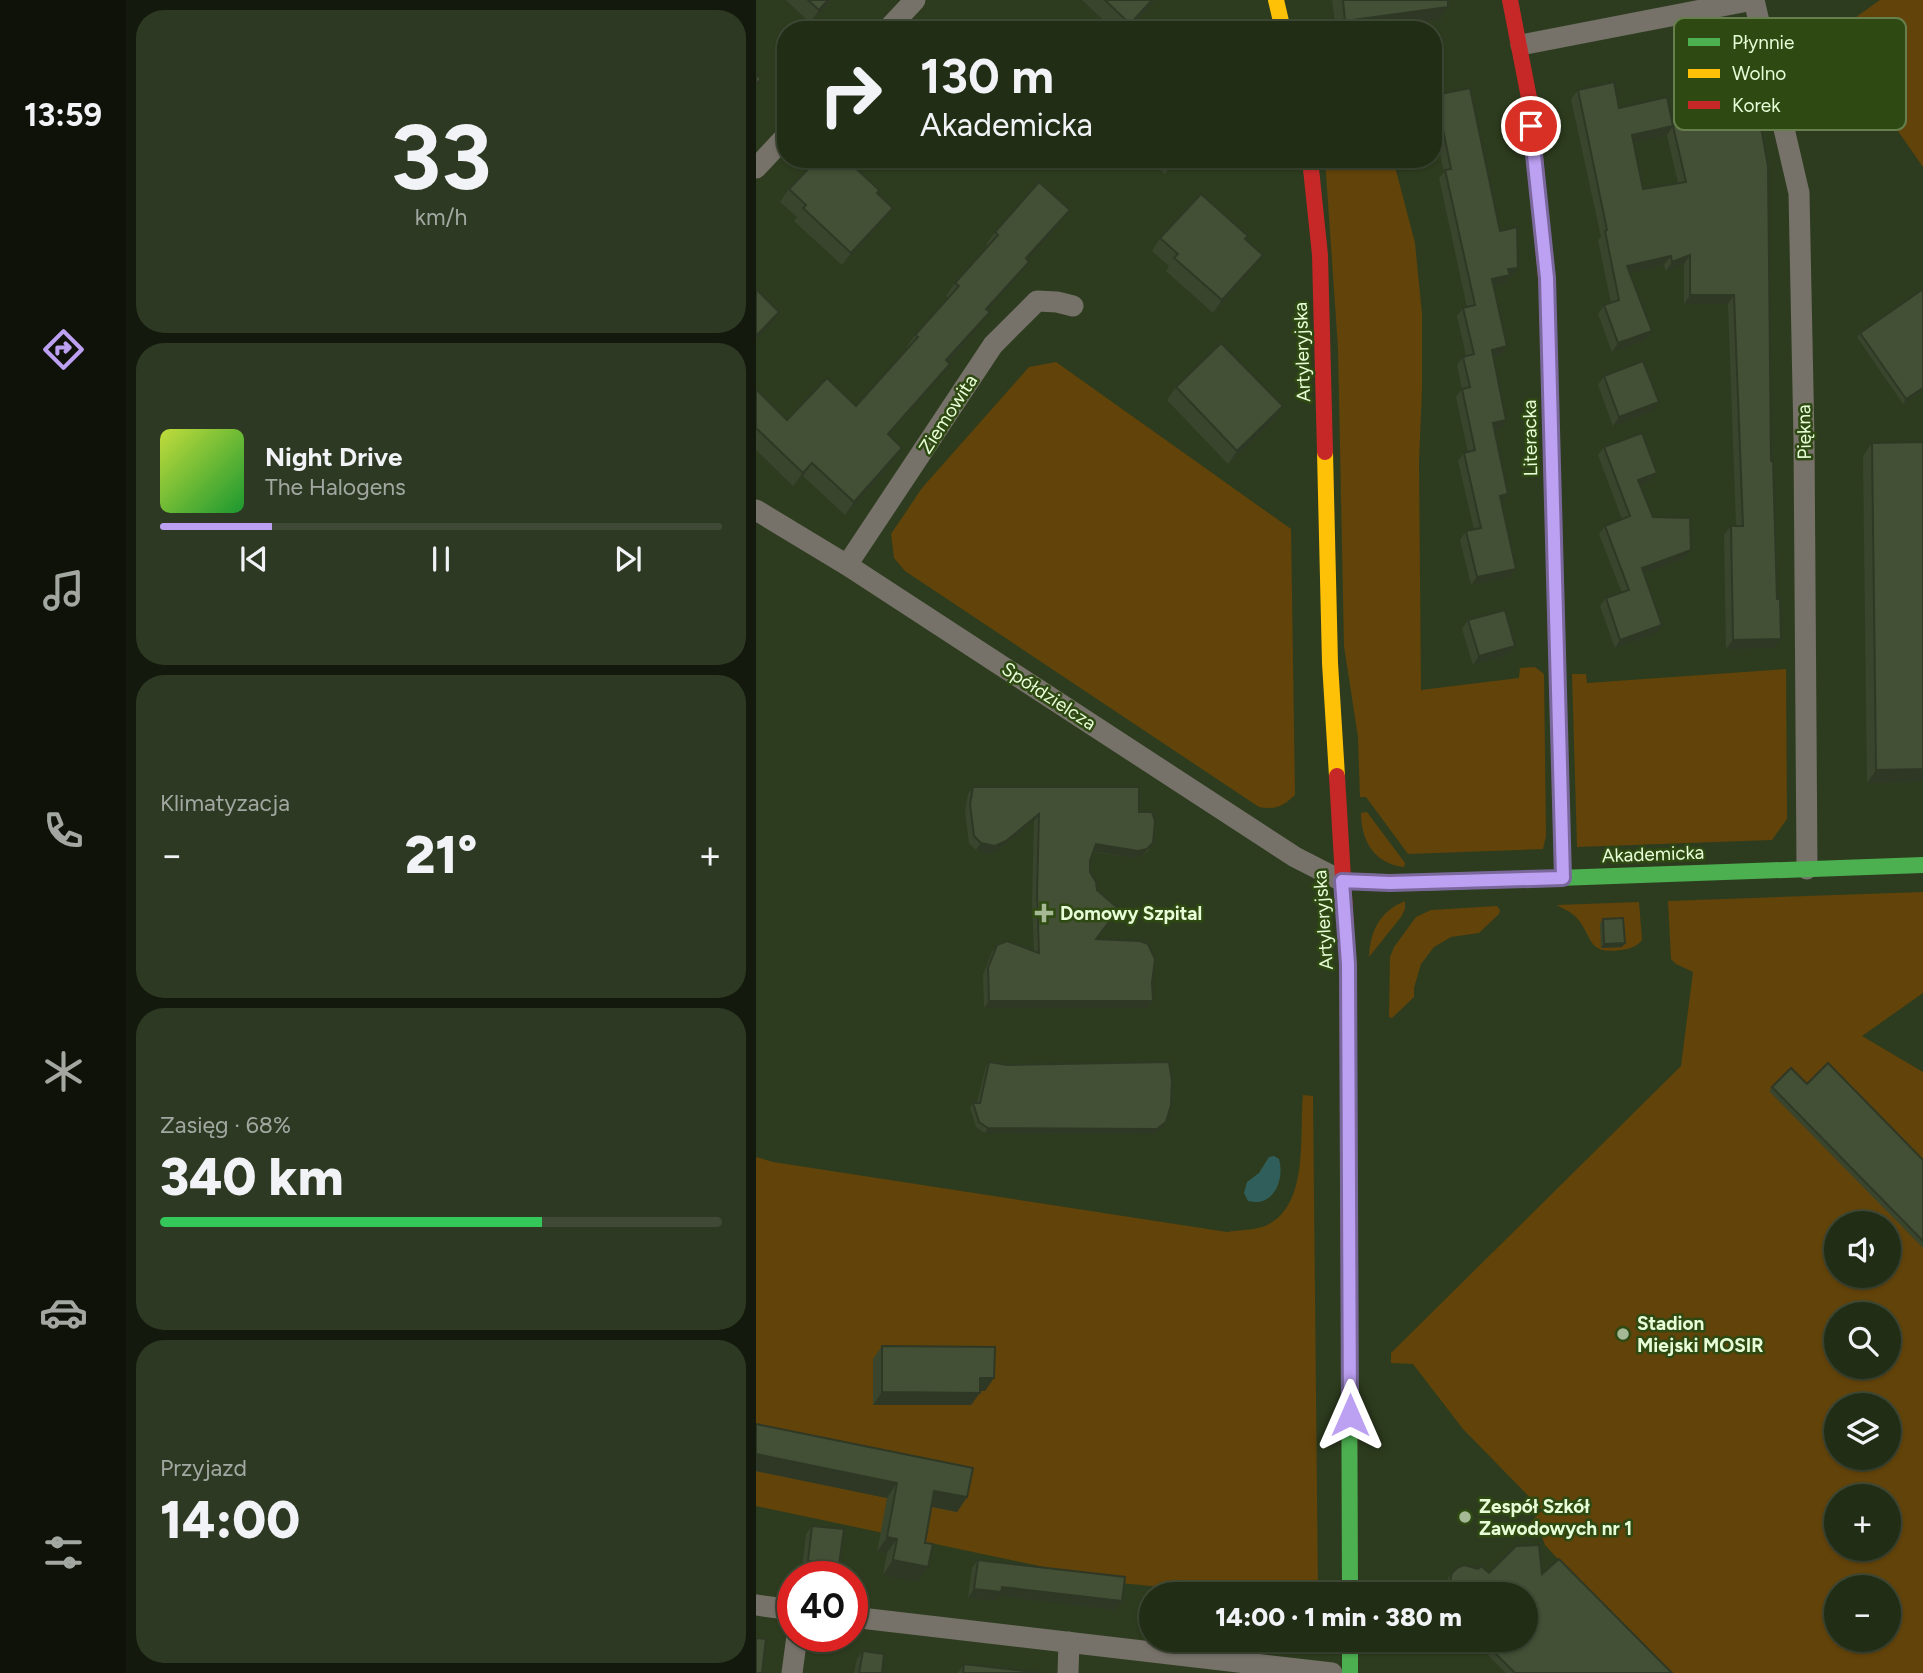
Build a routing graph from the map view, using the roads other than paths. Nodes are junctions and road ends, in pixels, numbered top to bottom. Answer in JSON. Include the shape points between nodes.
{"nodes":[{"id":1,"x":915,"y":0,"type":"edge"},
{"id":2,"x":1276,"y":0,"type":"edge"},
{"id":3,"x":1510,"y":0,"type":"edge"},
{"id":4,"x":1754,"y":0,"type":"edge"},
{"id":5,"x":1758,"y":18,"type":"edge"},
{"id":6,"x":895,"y":21,"type":"edge"},
{"id":7,"x":1281,"y":21,"type":"edge"},
{"id":8,"x":1521,"y":45,"type":"junction"},
{"id":9,"x":1785,"y":130,"type":"edge"},
{"id":10,"x":777,"y":146,"type":"edge"},
{"id":11,"x":756,"y":168,"type":"edge"},
{"id":12,"x":1311,"y":168,"type":"edge"},
{"id":13,"x":1073,"y":306,"type":"dead end"},
{"id":14,"x":756,"y":510,"type":"edge"},
{"id":15,"x":847,"y":565,"type":"junction"},
{"id":16,"x":1923,"y":865,"type":"edge"},
{"id":17,"x":1807,"y":869,"type":"junction"},
{"id":18,"x":1563,"y":878,"type":"junction"},
{"id":19,"x":1342,"y":881,"type":"junction"},
{"id":20,"x":1350,"y":1582,"type":"edge"},
{"id":21,"x":756,"y":1605,"type":"edge"},
{"id":22,"x":777,"y":1608,"type":"edge"},
{"id":23,"x":868,"y":1619,"type":"edge"},
{"id":24,"x":1069,"y":1642,"type":"junction"},
{"id":25,"x":795,"y":1652,"type":"edge"},
{"id":26,"x":1350,"y":1652,"type":"edge"},
{"id":27,"x":792,"y":1673,"type":"edge"},
{"id":28,"x":1068,"y":1673,"type":"edge"},
{"id":29,"x":1332,"y":1673,"type":"edge"},
{"id":30,"x":1350,"y":1673,"type":"edge"}],
"edges":[{"from":1,"to":6,"type":"street"},
{"from":2,"to":7,"type":"street"},
{"from":3,"to":8,"type":"street","name":"Literacka"},
{"from":4,"to":5,"type":"street","name":"Piękna"},
{"from":4,"to":8,"type":"street"},
{"from":8,"to":18,"type":"street","name":"Literacka","via":[[1547,278]]},
{"from":9,"to":17,"type":"street","name":"Piękna","via":[[1801,213]]},
{"from":10,"to":11,"type":"street"},
{"from":12,"to":19,"type":"street","name":"Artyleryjska","via":[[1320,255],[1330,663]]},
{"from":13,"to":15,"type":"street","name":"Ziemowita","via":[[1037,301],[993,345]]},
{"from":14,"to":15,"type":"street","name":"Spółdzielcza"},
{"from":15,"to":19,"type":"street","name":"Spółdzielcza","via":[[1277,845]]},
{"from":16,"to":17,"type":"street","name":"Akademicka"},
{"from":17,"to":18,"type":"street","name":"Akademicka"},
{"from":18,"to":19,"type":"street","name":"Akademicka"},
{"from":19,"to":20,"type":"street","name":"Artyleryjska","via":[[1348,964]]},
{"from":21,"to":22,"type":"street"},
{"from":23,"to":24,"type":"street"},
{"from":24,"to":28,"type":"street"},
{"from":24,"to":29,"type":"street"},
{"from":25,"to":27,"type":"street"},
{"from":26,"to":30,"type":"street"}]}
